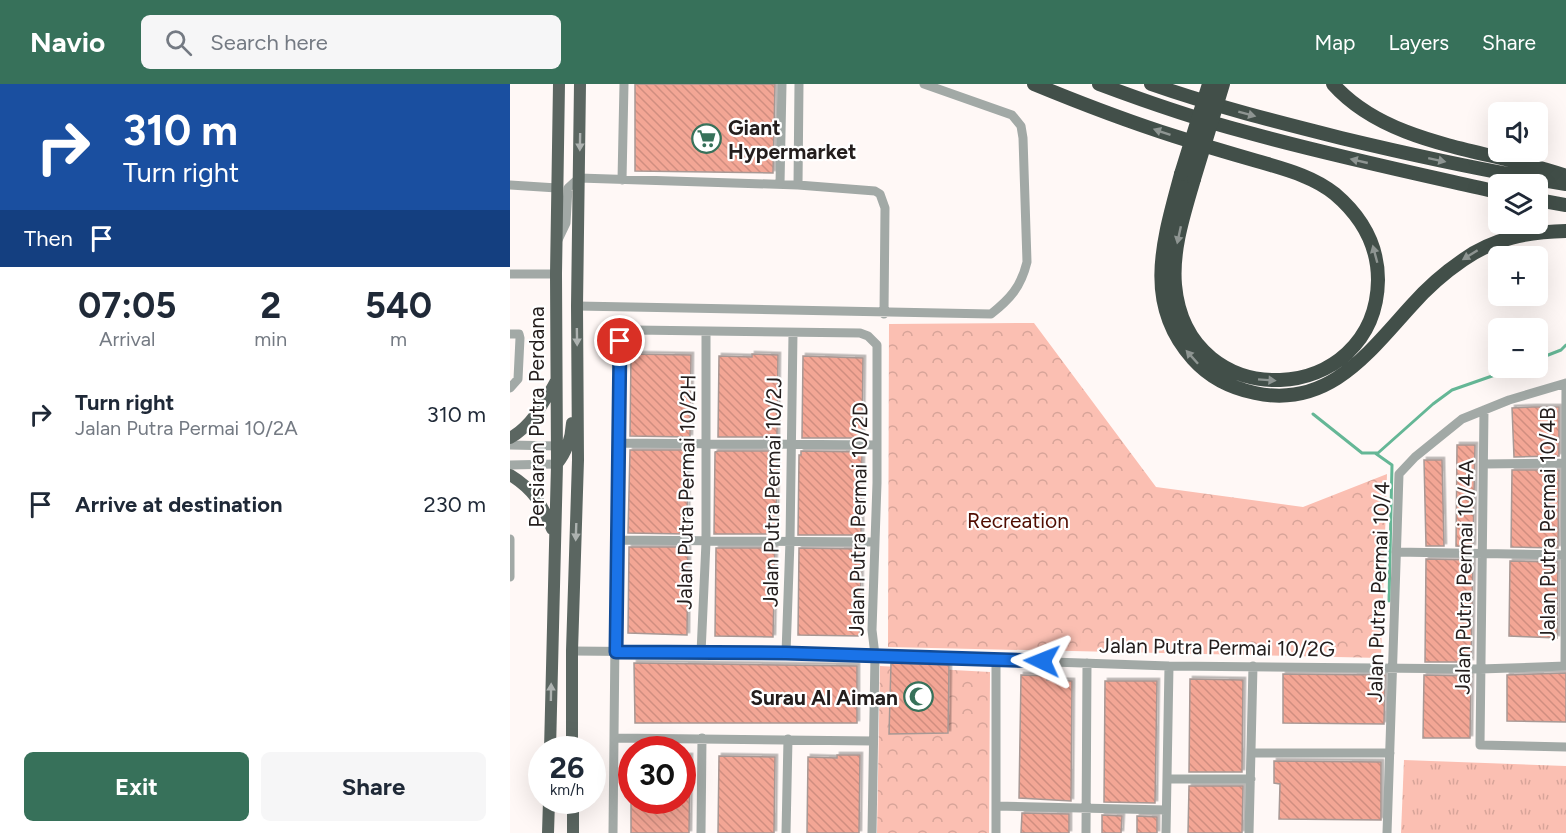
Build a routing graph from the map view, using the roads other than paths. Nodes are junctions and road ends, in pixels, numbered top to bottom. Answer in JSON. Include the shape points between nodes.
{"nodes":[{"id":1,"x":560,"y":84,"type":"edge"},
{"id":2,"x":580,"y":84,"type":"edge"},
{"id":3,"x":624,"y":84,"type":"edge"},
{"id":4,"x":782,"y":84,"type":"edge"},
{"id":5,"x":799,"y":84,"type":"edge"},
{"id":6,"x":924,"y":84,"type":"edge"},
{"id":7,"x":1034,"y":84,"type":"edge"},
{"id":8,"x":1099,"y":84,"type":"edge"},
{"id":9,"x":1151,"y":84,"type":"edge"},
{"id":10,"x":1209,"y":84,"type":"edge"},
{"id":11,"x":1223,"y":84,"type":"edge"},
{"id":12,"x":1333,"y":84,"type":"edge"},
{"id":13,"x":1566,"y":176,"type":"edge"},
{"id":14,"x":1188,"y":177,"type":"junction"},
{"id":15,"x":579,"y":178,"type":"junction"},
{"id":16,"x":622,"y":180,"type":"junction"},
{"id":17,"x":780,"y":184,"type":"junction"},
{"id":18,"x":1566,"y":184,"type":"edge"},
{"id":19,"x":510,"y":185,"type":"edge"},
{"id":20,"x":798,"y":185,"type":"junction"},
{"id":21,"x":557,"y":188,"type":"junction"},
{"id":22,"x":1488,"y":190,"type":"edge"},
{"id":23,"x":1548,"y":202,"type":"edge"},
{"id":24,"x":1566,"y":205,"type":"edge"},
{"id":25,"x":1566,"y":231,"type":"edge"},
{"id":26,"x":557,"y":242,"type":"junction"},
{"id":27,"x":510,"y":274,"type":"edge"},
{"id":28,"x":556,"y":274,"type":"junction"},
{"id":29,"x":577,"y":306,"type":"junction"},
{"id":30,"x":884,"y":314,"type":"junction"},
{"id":31,"x":706,"y":332,"type":"junction"},
{"id":32,"x":793,"y":333,"type":"junction"},
{"id":33,"x":510,"y":334,"type":"edge"},
{"id":34,"x":557,"y":379,"type":"junction"},
{"id":35,"x":1566,"y":383,"type":"edge"},
{"id":36,"x":510,"y":388,"type":"edge"},
{"id":37,"x":578,"y":396,"type":"junction"},
{"id":38,"x":1484,"y":410,"type":"junction"},
{"id":39,"x":510,"y":438,"type":"edge"},
{"id":40,"x":617,"y":443,"type":"junction"},
{"id":41,"x":705,"y":444,"type":"junction"},
{"id":42,"x":510,"y":445,"type":"edge"},
{"id":43,"x":792,"y":445,"type":"junction"},
{"id":44,"x":877,"y":445,"type":"junction"},
{"id":45,"x":560,"y":455,"type":"junction"},
{"id":46,"x":1565,"y":463,"type":"edge"},
{"id":47,"x":1484,"y":464,"type":"junction"},
{"id":48,"x":510,"y":465,"type":"edge"},
{"id":49,"x":510,"y":475,"type":"edge"},
{"id":50,"x":577,"y":506,"type":"junction"},
{"id":51,"x":554,"y":536,"type":"junction"},
{"id":52,"x":510,"y":539,"type":"edge"},
{"id":53,"x":616,"y":540,"type":"junction"},
{"id":54,"x":790,"y":541,"type":"junction"},
{"id":55,"x":705,"y":542,"type":"junction"},
{"id":56,"x":875,"y":542,"type":"junction"},
{"id":57,"x":1396,"y":552,"type":"junction"},
{"id":58,"x":1481,"y":554,"type":"junction"},
{"id":59,"x":1565,"y":555,"type":"edge"},
{"id":60,"x":510,"y":577,"type":"edge"},
{"id":61,"x":1566,"y":583,"type":"edge"},
{"id":62,"x":572,"y":651,"type":"junction"},
{"id":63,"x":616,"y":652,"type":"junction"},
{"id":64,"x":701,"y":653,"type":"junction"},
{"id":65,"x":786,"y":653,"type":"junction"},
{"id":66,"x":874,"y":655,"type":"junction"},
{"id":67,"x":996,"y":660,"type":"junction"},
{"id":68,"x":1087,"y":663,"type":"junction"},
{"id":69,"x":1169,"y":666,"type":"junction"},
{"id":70,"x":1253,"y":666,"type":"junction"},
{"id":71,"x":1565,"y":666,"type":"edge"},
{"id":72,"x":1394,"y":668,"type":"junction"},
{"id":73,"x":1480,"y":669,"type":"junction"},
{"id":74,"x":550,"y":736,"type":"edge"},
{"id":75,"x":572,"y":736,"type":"edge"},
{"id":76,"x":615,"y":738,"type":"junction"},
{"id":77,"x":702,"y":738,"type":"junction"},
{"id":78,"x":788,"y":740,"type":"junction"},
{"id":79,"x":873,"y":741,"type":"junction"},
{"id":80,"x":1566,"y":747,"type":"edge"},
{"id":81,"x":1251,"y":753,"type":"junction"},
{"id":82,"x":1390,"y":753,"type":"junction"},
{"id":83,"x":1167,"y":778,"type":"junction"},
{"id":84,"x":1251,"y":779,"type":"junction"},
{"id":85,"x":996,"y":806,"type":"junction"},
{"id":86,"x":1086,"y":809,"type":"junction"},
{"id":87,"x":1166,"y":810,"type":"junction"},
{"id":88,"x":549,"y":814,"type":"edge"},
{"id":89,"x":573,"y":814,"type":"edge"},
{"id":90,"x":548,"y":833,"type":"edge"},
{"id":91,"x":573,"y":833,"type":"edge"},
{"id":92,"x":613,"y":833,"type":"edge"},
{"id":93,"x":701,"y":833,"type":"edge"},
{"id":94,"x":786,"y":833,"type":"edge"},
{"id":95,"x":872,"y":833,"type":"edge"},
{"id":96,"x":996,"y":833,"type":"edge"},
{"id":97,"x":1086,"y":833,"type":"edge"},
{"id":98,"x":1166,"y":833,"type":"edge"},
{"id":99,"x":1249,"y":833,"type":"edge"},
{"id":100,"x":1387,"y":833,"type":"edge"}],
"edges":[{"from":1,"to":21,"type":"main road","name":"Persiaran Putra Perdana"},
{"from":2,"to":15,"type":"main road","name":"Persiaran Putra Perdana","one_way":true},
{"from":3,"to":16,"type":"street"},
{"from":4,"to":17,"type":"street"},
{"from":5,"to":20,"type":"street"},
{"from":6,"to":30,"type":"street","via":[[1012,115],[1021,126],[1027,262],[1018,288],[991,314]]},
{"from":14,"to":7,"type":"highway","one_way":true,"via":[[1175,255],[1175,285],[1182,317],[1198,345],[1230,371],[1272,381],[1304,378],[1342,357],[1361,336],[1370,317],[1378,267],[1365,229],[1334,193],[1300,174],[1163,132]]},
{"from":22,"to":8,"type":"highway","one_way":true,"via":[[1245,132]]},
{"from":9,"to":18,"type":"highway","one_way":true,"via":[[1329,135]]},
{"from":10,"to":14,"type":"highway","bridge":true},
{"from":11,"to":14,"type":"highway","bridge":true},
{"from":12,"to":13,"type":"highway","via":[[1358,107],[1394,127]]},
{"from":25,"to":14,"type":"highway","one_way":true,"via":[[1526,234],[1483,247],[1437,280],[1362,360],[1334,381],[1299,394],[1260,394],[1226,384],[1203,369],[1185,350],[1169,320],[1162,295],[1161,262],[1165,234]]},
{"from":15,"to":16,"type":"street"},
{"from":15,"to":26,"type":"street","via":[[568,188],[566,223]]},
{"from":15,"to":29,"type":"main road","name":"Persiaran Putra Perdana"},
{"from":16,"to":17,"type":"street"},
{"from":17,"to":20,"type":"street"},
{"from":19,"to":21,"type":"street"},
{"from":20,"to":30,"type":"street","via":[[880,194],[885,208]]},
{"from":21,"to":26,"type":"main road","name":"Persiaran Putra Perdana"},
{"from":23,"to":24,"type":"highway"},
{"from":26,"to":28,"type":"main road","name":"Persiaran Putra Perdana"},
{"from":27,"to":28,"type":"street"},
{"from":28,"to":34,"type":"main road","name":"Persiaran Putra Perdana"},
{"from":29,"to":30,"type":"street"},
{"from":29,"to":37,"type":"main road","name":"Persiaran Putra Perdana","one_way":true},
{"from":31,"to":32,"type":"street"},
{"from":31,"to":40,"type":"street","via":[[634,330],[622,337],[618,350]]},
{"from":31,"to":41,"type":"street","name":"Jalan Putra Permai 10/2H"},
{"from":32,"to":43,"type":"street","name":"Jalan Putra Permai 10/2J"},
{"from":32,"to":44,"type":"street","name":"Jalan Putra Permai 10/2D","via":[[849,333],[874,340],[879,351]]},
{"from":33,"to":36,"type":"street","via":[[519,334],[520,338],[518,379]]},
{"from":34,"to":39,"type":"main road","via":[[536,414]]},
{"from":34,"to":45,"type":"main road","name":"Persiaran Putra Perdana"},
{"from":35,"to":38,"type":"street","name":"Jalan Putra Permai 10/4"},
{"from":35,"to":46,"type":"street","name":"Jalan Putra Permai 10/4B"},
{"from":37,"to":45,"type":"main road","via":[[571,434]]},
{"from":37,"to":50,"type":"main road","name":"Persiaran Putra Perdana"},
{"from":38,"to":47,"type":"street","name":"Jalan Putra Permai 10/4A"},
{"from":38,"to":57,"type":"street","name":"Jalan Putra Permai 10/4","via":[[1462,419],[1442,434],[1399,474]]},
{"from":40,"to":41,"type":"street"},
{"from":40,"to":53,"type":"street"},
{"from":41,"to":43,"type":"street"},
{"from":41,"to":55,"type":"street","name":"Jalan Putra Permai 10/2H"},
{"from":42,"to":45,"type":"street"},
{"from":43,"to":44,"type":"street"},
{"from":43,"to":54,"type":"street","name":"Jalan Putra Permai 10/2J"},
{"from":44,"to":56,"type":"street","name":"Jalan Putra Permai 10/2D"},
{"from":45,"to":48,"type":"street"},
{"from":45,"to":50,"type":"main road","via":[[570,472],[571,492]]},
{"from":45,"to":51,"type":"main road","name":"Persiaran Putra Perdana"},
{"from":46,"to":47,"type":"street"},
{"from":46,"to":59,"type":"street","name":"Jalan Putra Permai 10/4B"},
{"from":47,"to":58,"type":"street","name":"Jalan Putra Permai 10/4A"},
{"from":49,"to":51,"type":"main road","via":[[537,498]]},
{"from":50,"to":62,"type":"main road","name":"Persiaran Putra Perdana","one_way":true},
{"from":74,"to":51,"type":"main road","name":"Persiaran Putra Perdana","one_way":true},
{"from":52,"to":60,"type":"street"},
{"from":53,"to":55,"type":"street"},
{"from":53,"to":63,"type":"street"},
{"from":54,"to":55,"type":"street"},
{"from":54,"to":56,"type":"street"},
{"from":54,"to":65,"type":"street","name":"Jalan Putra Permai 10/2J"},
{"from":55,"to":64,"type":"street","name":"Jalan Putra Permai 10/2H"},
{"from":56,"to":66,"type":"street","name":"Jalan Putra Permai 10/2D"},
{"from":57,"to":58,"type":"street"},
{"from":57,"to":72,"type":"street","name":"Jalan Putra Permai 10/4"},
{"from":58,"to":59,"type":"street"},
{"from":58,"to":73,"type":"street","name":"Jalan Putra Permai 10/4A"},
{"from":59,"to":61,"type":"street","name":"Jalan Putra Permai 10/4B"},
{"from":61,"to":71,"type":"street","name":"Jalan Putra Permai 10/4B"},
{"from":62,"to":63,"type":"street","name":"Jalan Putra Permai 10/2G"},
{"from":62,"to":75,"type":"main road","name":"Persiaran Putra Perdana"},
{"from":63,"to":64,"type":"street","name":"Jalan Putra Permai 10/2G"},
{"from":63,"to":76,"type":"street"},
{"from":64,"to":65,"type":"street","name":"Jalan Putra Permai 10/2G"},
{"from":65,"to":66,"type":"street","name":"Jalan Putra Permai 10/2G"},
{"from":66,"to":67,"type":"street","name":"Jalan Putra Permai 10/2G"},
{"from":66,"to":79,"type":"street","name":"Jalan Putra Permai 10/2D"},
{"from":67,"to":68,"type":"street","name":"Jalan Putra Permai 10/2G"},
{"from":67,"to":85,"type":"street"},
{"from":68,"to":69,"type":"street","name":"Jalan Putra Permai 10/2G"},
{"from":68,"to":86,"type":"street"},
{"from":69,"to":70,"type":"street","name":"Jalan Putra Permai 10/2G"},
{"from":69,"to":83,"type":"street"},
{"from":70,"to":72,"type":"street","name":"Jalan Putra Permai 10/2G"},
{"from":70,"to":81,"type":"street"},
{"from":71,"to":73,"type":"street","name":"Jalan Putra Permai 10/2G"},
{"from":72,"to":73,"type":"street","name":"Jalan Putra Permai 10/2G"},
{"from":72,"to":82,"type":"street","name":"Jalan Putra Permai 10/4"},
{"from":73,"to":80,"type":"street","name":"Jalan Putra Permai 10/4A","via":[[1480,745]]},
{"from":76,"to":77,"type":"street"},
{"from":76,"to":92,"type":"street"},
{"from":77,"to":78,"type":"street"},
{"from":77,"to":93,"type":"street"},
{"from":78,"to":79,"type":"street"},
{"from":78,"to":94,"type":"street"},
{"from":79,"to":95,"type":"street","name":"Jalan Putra Permai 10/2D"},
{"from":81,"to":82,"type":"street"},
{"from":81,"to":84,"type":"street"},
{"from":82,"to":100,"type":"street","name":"Jalan Putra Permai 10/4"},
{"from":83,"to":84,"type":"street"},
{"from":83,"to":87,"type":"street"},
{"from":84,"to":99,"type":"street"},
{"from":85,"to":86,"type":"street"},
{"from":85,"to":96,"type":"street"},
{"from":86,"to":87,"type":"street"},
{"from":86,"to":97,"type":"street"},
{"from":87,"to":98,"type":"street"},
{"from":88,"to":90,"type":"main road"},
{"from":89,"to":91,"type":"main road"}]}
